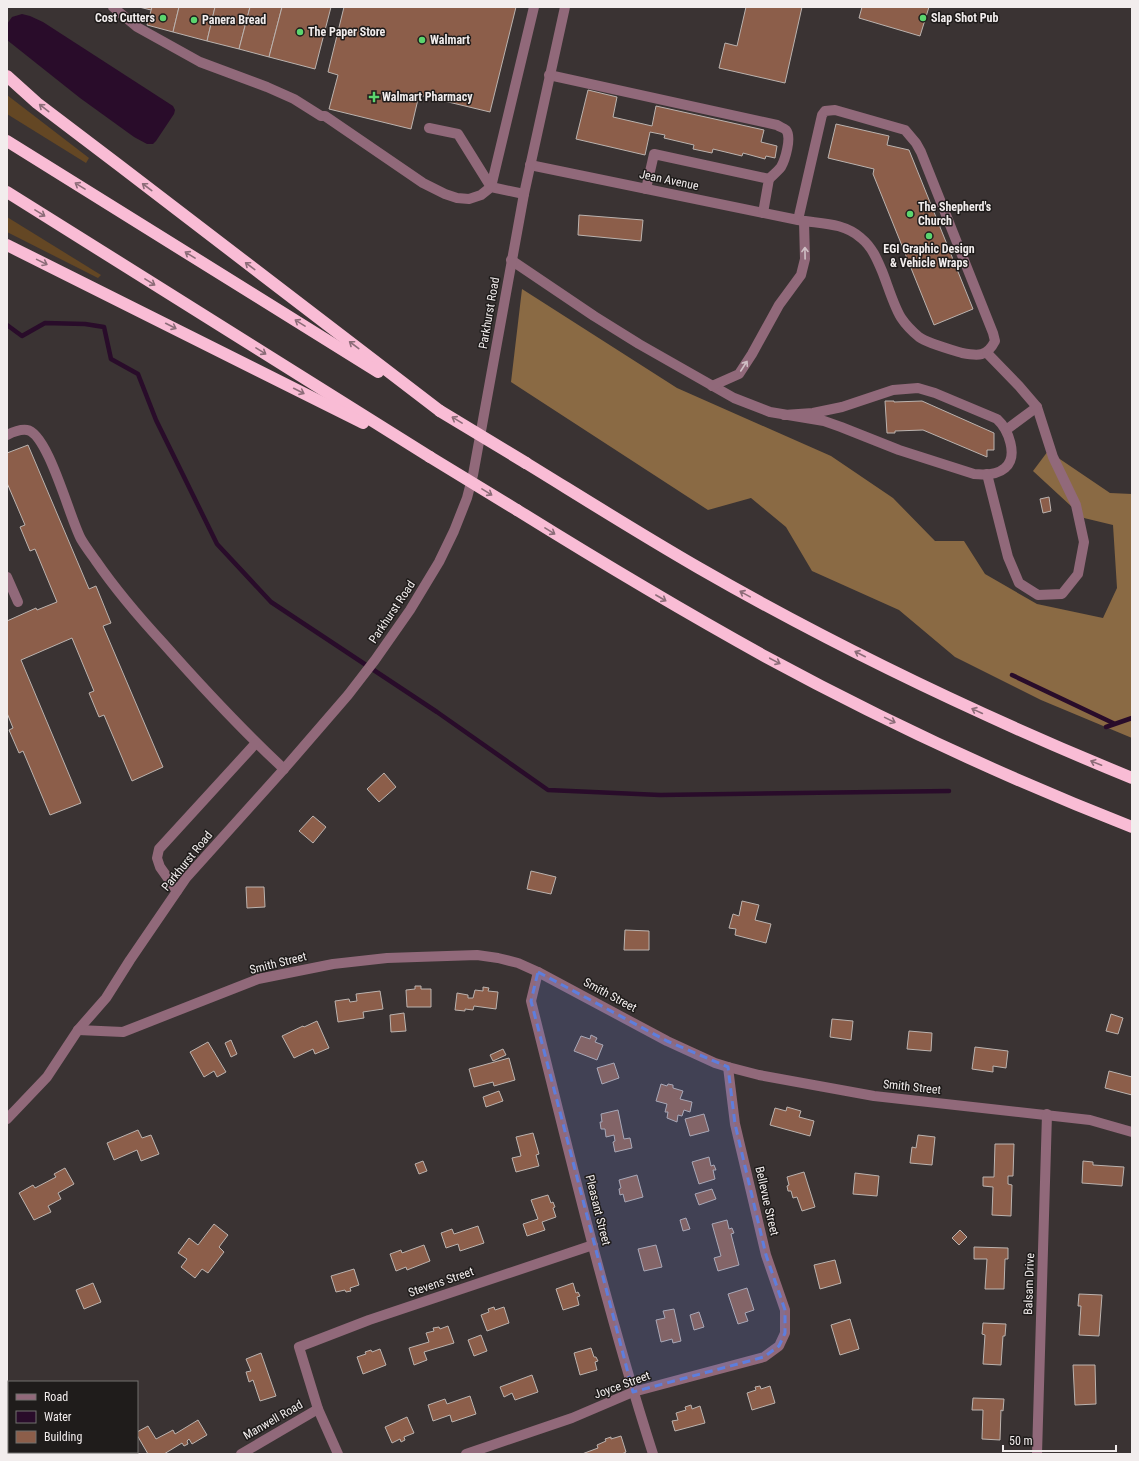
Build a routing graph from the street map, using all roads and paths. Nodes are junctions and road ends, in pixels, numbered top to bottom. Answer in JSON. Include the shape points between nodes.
{"nodes":[{"id":1,"x":113,"y":7,"type":"edge"},
{"id":2,"x":534,"y":7,"type":"edge"},
{"id":3,"x":565,"y":7,"type":"edge"},
{"id":4,"x":550,"y":75,"type":"junction"},
{"id":5,"x":7,"y":76,"type":"edge"},
{"id":6,"x":429,"y":128,"type":"dead end"},
{"id":7,"x":7,"y":141,"type":"edge"},
{"id":8,"x":530,"y":165,"type":"junction"},
{"id":9,"x":769,"y":179,"type":"junction"},
{"id":10,"x":491,"y":187,"type":"junction"},
{"id":11,"x":646,"y":189,"type":"junction"},
{"id":12,"x":7,"y":192,"type":"edge"},
{"id":13,"x":524,"y":194,"type":"junction"},
{"id":14,"x":763,"y":213,"type":"junction"},
{"id":15,"x":801,"y":221,"type":"junction"},
{"id":16,"x":7,"y":245,"type":"edge"},
{"id":17,"x":511,"y":260,"type":"junction"},
{"id":18,"x":987,"y":352,"type":"junction"},
{"id":19,"x":712,"y":386,"type":"junction"},
{"id":20,"x":1037,"y":407,"type":"junction"},
{"id":21,"x":440,"y":411,"type":"junction"},
{"id":22,"x":784,"y":415,"type":"junction"},
{"id":23,"x":1006,"y":430,"type":"junction"},
{"id":24,"x":7,"y":435,"type":"edge"},
{"id":25,"x":430,"y":457,"type":"junction"},
{"id":26,"x":987,"y":474,"type":"junction"},
{"id":27,"x":7,"y":577,"type":"edge"},
{"id":28,"x":18,"y":602,"type":"dead end"},
{"id":29,"x":256,"y":743,"type":"junction"},
{"id":30,"x":284,"y":769,"type":"junction"},
{"id":31,"x":1132,"y":778,"type":"edge"},
{"id":32,"x":1132,"y":826,"type":"edge"},
{"id":33,"x":177,"y":891,"type":"junction"},
{"id":34,"x":538,"y":972,"type":"junction"},
{"id":35,"x":78,"y":1030,"type":"junction"},
{"id":36,"x":728,"y":1068,"type":"junction"},
{"id":37,"x":1048,"y":1114,"type":"junction"},
{"id":38,"x":7,"y":1119,"type":"edge"},
{"id":39,"x":1132,"y":1132,"type":"edge"},
{"id":40,"x":593,"y":1244,"type":"junction"},
{"id":41,"x":782,"y":1338,"type":"joint"},
{"id":42,"x":633,"y":1392,"type":"junction"},
{"id":43,"x":318,"y":1409,"type":"junction"},
{"id":44,"x":241,"y":1454,"type":"edge"},
{"id":45,"x":338,"y":1454,"type":"edge"},
{"id":46,"x":466,"y":1454,"type":"edge"},
{"id":47,"x":653,"y":1454,"type":"edge"},
{"id":48,"x":1037,"y":1454,"type":"edge"}],
"edges":[{"from":1,"to":10,"type":"street","via":[[137,27],[200,62],[267,87],[294,99],[320,116],[325,116],[434,189],[457,198],[469,199],[481,195]]},
{"from":2,"to":10,"type":"street"},
{"from":3,"to":4,"type":"street","name":"Parkhurst Road"},
{"from":4,"to":8,"type":"street","name":"Parkhurst Road"},
{"from":4,"to":9,"type":"street","via":[[777,125],[786,130],[788,141],[780,168]]},
{"from":21,"to":5,"type":"highway","one_way":true,"via":[[37,103]]},
{"from":6,"to":10,"type":"street","via":[[458,134]]},
{"from":21,"to":7,"type":"highway","one_way":true},
{"from":8,"to":11,"type":"street","name":"Jean Avenue"},
{"from":8,"to":13,"type":"street","name":"Parkhurst Road"},
{"from":9,"to":11,"type":"street","via":[[654,154]]},
{"from":9,"to":14,"type":"street"},
{"from":10,"to":13,"type":"street"},
{"from":11,"to":14,"type":"street","name":"Jean Avenue"},
{"from":12,"to":25,"type":"highway","one_way":true},
{"from":13,"to":17,"type":"street","name":"Parkhurst Road"},
{"from":14,"to":15,"type":"street","name":"Jean Avenue"},
{"from":15,"to":18,"type":"street","name":"Jean Avenue","via":[[832,224],[850,230],[861,238],[876,256],[901,318],[919,337],[962,352],[980,355]]},
{"from":15,"to":18,"type":"street","via":[[822,115],[825,111],[835,110],[905,130],[921,152],[993,333],[995,341]]},
{"from":19,"to":15,"type":"street","one_way":true,"via":[[739,374],[779,305],[801,275],[805,259]]},
{"from":16,"to":25,"type":"highway","one_way":true},
{"from":17,"to":19,"type":"street","via":[[594,316]]},
{"from":17,"to":30,"type":"street","name":"Parkhurst Road","via":[[473,475],[454,531],[432,575],[375,660]]},
{"from":18,"to":20,"type":"street"},
{"from":19,"to":22,"type":"street","via":[[754,406]]},
{"from":20,"to":23,"type":"street"},
{"from":20,"to":26,"type":"street","via":[[1053,457],[1076,505],[1084,542],[1078,574],[1062,594],[1038,596],[1019,583],[1008,557]]},
{"from":31,"to":21,"type":"highway","one_way":true,"bridge":true,"via":[[974,710],[842,645],[698,568]]},
{"from":22,"to":23,"type":"street","via":[[813,413],[842,407],[893,390],[918,388],[991,416],[1003,424]]},
{"from":22,"to":26,"type":"street","via":[[824,421],[899,450],[974,474]]},
{"from":23,"to":26,"type":"street","via":[[1010,440],[1009,461],[1005,468]]},
{"from":24,"to":29,"type":"street","via":[[18,430],[28,430],[39,437],[81,538],[112,585],[192,676]]},
{"from":25,"to":32,"type":"highway","one_way":true,"bridge":true,"via":[[623,576],[815,683],[963,754]]},
{"from":27,"to":28,"type":"street"},
{"from":29,"to":30,"type":"street"},
{"from":29,"to":33,"type":"street","via":[[159,849],[157,858],[160,867]]},
{"from":30,"to":33,"type":"street","name":"Parkhurst Road"},
{"from":33,"to":35,"type":"street","name":"Parkhurst Road","via":[[106,998]]},
{"from":34,"to":35,"type":"street","name":"Smith Street","via":[[505,959],[477,955],[387,958],[333,964],[258,979],[123,1032]]},
{"from":34,"to":36,"type":"street","name":"Smith Street","via":[[667,1041]]},
{"from":34,"to":40,"type":"street","name":"Pleasant Street","via":[[531,1001]]},
{"from":35,"to":38,"type":"street","name":"Parkhurst Road","via":[[47,1077]]},
{"from":36,"to":37,"type":"street","name":"Smith Street","via":[[874,1096]]},
{"from":36,"to":41,"type":"street","name":"Bellevue Street","via":[[735,1124],[762,1240],[785,1310],[785,1333]]},
{"from":37,"to":39,"type":"street","name":"Smith Street","via":[[1090,1120]]},
{"from":37,"to":48,"type":"street","name":"Balsam Drive"},
{"from":40,"to":42,"type":"street","name":"Pleasant Street"},
{"from":40,"to":43,"type":"street","name":"Stevens Street","via":[[369,1320],[300,1347]]},
{"from":41,"to":42,"type":"street","name":"Joyce Street","via":[[779,1346],[764,1357]]},
{"from":42,"to":46,"type":"street","name":"Joyce Street","via":[[572,1418]]},
{"from":42,"to":47,"type":"street","name":"Pleasant Street"},
{"from":43,"to":44,"type":"street","name":"Manwell Road"},
{"from":43,"to":45,"type":"street"}]}
